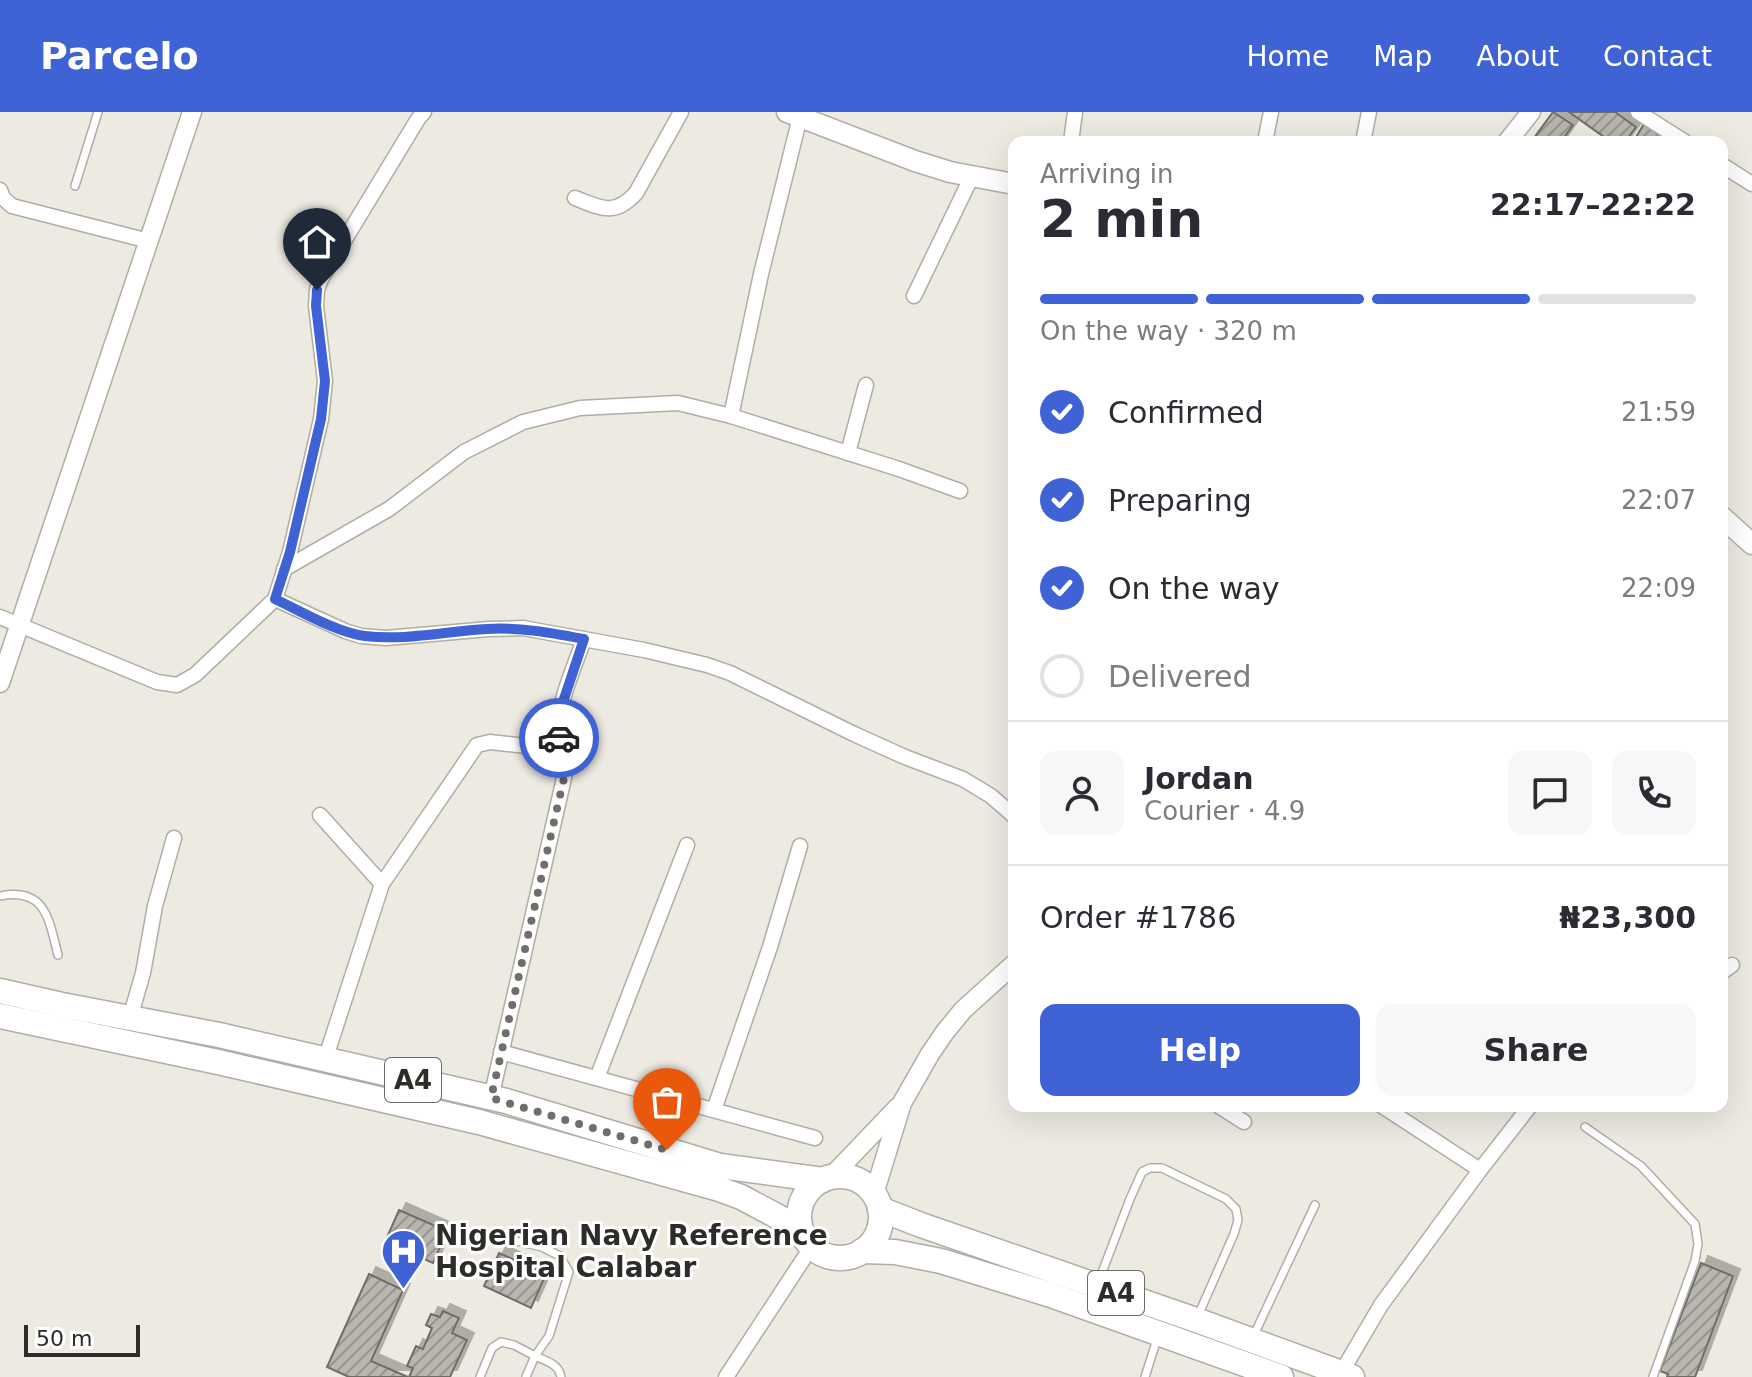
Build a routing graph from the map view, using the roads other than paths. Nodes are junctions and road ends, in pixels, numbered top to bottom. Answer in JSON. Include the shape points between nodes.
{"nodes":[{"id":1,"x":98,"y":112,"type":"edge"},
{"id":2,"x":192,"y":112,"type":"edge"},
{"id":3,"x":424,"y":112,"type":"edge"},
{"id":4,"x":681,"y":112,"type":"edge"},
{"id":5,"x":1075,"y":112,"type":"edge"},
{"id":6,"x":1271,"y":112,"type":"edge"},
{"id":7,"x":1369,"y":112,"type":"edge"},
{"id":8,"x":1531,"y":112,"type":"edge"},
{"id":9,"x":1638,"y":112,"type":"edge"},
{"id":10,"x":804,"y":116,"type":"edge"},
{"id":11,"x":1072,"y":136,"type":"edge"},
{"id":12,"x":1266,"y":136,"type":"edge"},
{"id":13,"x":1364,"y":136,"type":"edge"},
{"id":14,"x":1512,"y":136,"type":"edge"},
{"id":15,"x":1676,"y":136,"type":"edge"},
{"id":16,"x":1728,"y":169,"type":"edge"},
{"id":17,"x":972,"y":176,"type":"junction"},
{"id":18,"x":1008,"y":183,"type":"edge"},
{"id":19,"x":1752,"y":184,"type":"edge"},
{"id":20,"x":75,"y":186,"type":"dead end"},
{"id":21,"x":0,"y":190,"type":"edge"},
{"id":22,"x":575,"y":198,"type":"dead end"},
{"id":23,"x":149,"y":241,"type":"junction"},
{"id":24,"x":914,"y":296,"type":"dead end"},
{"id":25,"x":866,"y":385,"type":"dead end"},
{"id":26,"x":731,"y":416,"type":"junction"},
{"id":27,"x":848,"y":453,"type":"junction"},
{"id":28,"x":960,"y":491,"type":"dead end"},
{"id":29,"x":1728,"y":522,"type":"edge"},
{"id":30,"x":1752,"y":544,"type":"edge"},
{"id":31,"x":284,"y":569,"type":"junction"},
{"id":32,"x":275,"y":599,"type":"junction"},
{"id":33,"x":0,"y":617,"type":"edge"},
{"id":34,"x":20,"y":624,"type":"junction"},
{"id":35,"x":584,"y":639,"type":"junction"},
{"id":36,"x":0,"y":683,"type":"edge"},
{"id":37,"x":561,"y":750,"type":"junction"},
{"id":38,"x":1008,"y":811,"type":"edge"},
{"id":39,"x":320,"y":815,"type":"dead end"},
{"id":40,"x":174,"y":838,"type":"dead end"},
{"id":41,"x":687,"y":845,"type":"dead end"},
{"id":42,"x":800,"y":846,"type":"dead end"},
{"id":43,"x":382,"y":884,"type":"junction"},
{"id":44,"x":0,"y":896,"type":"edge"},
{"id":45,"x":58,"y":955,"type":"dead end"},
{"id":46,"x":1008,"y":969,"type":"edge"},
{"id":47,"x":0,"y":991,"type":"edge"},
{"id":48,"x":0,"y":1016,"type":"edge"},
{"id":49,"x":130,"y":1018,"type":"junction"},
{"id":50,"x":501,"y":1052,"type":"junction"},
{"id":51,"x":325,"y":1060,"type":"junction"},
{"id":52,"x":597,"y":1078,"type":"junction"},
{"id":53,"x":491,"y":1098,"type":"junction"},
{"id":54,"x":902,"y":1103,"type":"junction"},
{"id":55,"x":714,"y":1110,"type":"junction"},
{"id":56,"x":1228,"y":1112,"type":"edge"},
{"id":57,"x":1391,"y":1112,"type":"edge"},
{"id":58,"x":1525,"y":1112,"type":"edge"},
{"id":59,"x":1244,"y":1122,"type":"dead end"},
{"id":60,"x":1585,"y":1127,"type":"dead end"},
{"id":61,"x":815,"y":1138,"type":"dead end"},
{"id":62,"x":1480,"y":1170,"type":"junction"},
{"id":63,"x":827,"y":1178,"type":"junction"},
{"id":64,"x":877,"y":1202,"type":"junction"},
{"id":65,"x":1315,"y":1205,"type":"dead end"},
{"id":66,"x":478,"y":1232,"type":"dead end"},
{"id":67,"x":807,"y":1238,"type":"junction"},
{"id":68,"x":862,"y":1251,"type":"junction"},
{"id":69,"x":1097,"y":1286,"type":"junction"},
{"id":70,"x":1196,"y":1320,"type":"junction"},
{"id":71,"x":1159,"y":1334,"type":"junction"},
{"id":72,"x":1251,"y":1340,"type":"junction"},
{"id":73,"x":535,"y":1356,"type":"junction"},
{"id":74,"x":1347,"y":1375,"type":"edge"},
{"id":75,"x":480,"y":1377,"type":"edge"},
{"id":76,"x":526,"y":1377,"type":"edge"},
{"id":77,"x":561,"y":1377,"type":"edge"},
{"id":78,"x":726,"y":1377,"type":"edge"},
{"id":79,"x":1145,"y":1377,"type":"edge"},
{"id":80,"x":1281,"y":1377,"type":"edge"},
{"id":81,"x":1653,"y":1377,"type":"edge"}],
"edges":[{"from":1,"to":20,"type":"lane"},
{"from":2,"to":23,"type":"street"},
{"from":3,"to":31,"type":"street","via":[[317,290],[325,381],[321,419]]},
{"from":4,"to":22,"type":"street","via":[[629,201],[612,210]]},
{"from":5,"to":11,"type":"street"},
{"from":6,"to":12,"type":"street"},
{"from":7,"to":13,"type":"street"},
{"from":8,"to":14,"type":"street"},
{"from":9,"to":15,"type":"street"},
{"from":10,"to":17,"type":"main road","via":[[915,161]]},
{"from":10,"to":26,"type":"street","via":[[761,274]]},
{"from":16,"to":19,"type":"street"},
{"from":17,"to":18,"type":"main road"},
{"from":17,"to":24,"type":"street"},
{"from":21,"to":23,"type":"street","via":[[12,206]]},
{"from":23,"to":34,"type":"street"},
{"from":25,"to":27,"type":"street"},
{"from":26,"to":27,"type":"street"},
{"from":26,"to":31,"type":"street","via":[[678,403],[580,408],[523,422],[464,452],[389,509]]},
{"from":27,"to":28,"type":"street"},
{"from":29,"to":30,"type":"main road"},
{"from":31,"to":32,"type":"street"},
{"from":32,"to":34,"type":"street","via":[[195,675],[177,685],[157,682]]},
{"from":32,"to":35,"type":"street","via":[[361,636],[523,628]]},
{"from":33,"to":34,"type":"street"},
{"from":34,"to":36,"type":"street"},
{"from":35,"to":37,"type":"street","via":[[563,702]]},
{"from":35,"to":38,"type":"street","via":[[730,673],[867,740],[963,779]]},
{"from":37,"to":43,"type":"street","via":[[477,745]]},
{"from":37,"to":50,"type":"street","via":[[564,778]]},
{"from":39,"to":43,"type":"street"},
{"from":40,"to":49,"type":"street"},
{"from":41,"to":52,"type":"street"},
{"from":42,"to":55,"type":"street"},
{"from":43,"to":51,"type":"street"},
{"from":44,"to":45,"type":"lane","via":[[19,893],[38,903],[48,916]]},
{"from":46,"to":54,"type":"street","via":[[945,1032]]},
{"from":47,"to":49,"type":"highway","number":"A4"},
{"from":48,"to":67,"type":"highway","number":"A4","via":[[479,1122],[719,1189]]},
{"from":49,"to":51,"type":"highway","number":"A4"},
{"from":50,"to":52,"type":"street"},
{"from":50,"to":53,"type":"street"},
{"from":51,"to":53,"type":"highway","number":"A4"},
{"from":52,"to":55,"type":"street"},
{"from":53,"to":63,"type":"highway","number":"A4","via":[[720,1166]]},
{"from":54,"to":63,"type":"street"},
{"from":54,"to":64,"type":"street"},
{"from":55,"to":61,"type":"street"},
{"from":56,"to":59,"type":"street"},
{"from":57,"to":62,"type":"street"},
{"from":58,"to":62,"type":"street"},
{"from":60,"to":81,"type":"lane","via":[[1641,1166],[1695,1224],[1695,1261]]},
{"from":62,"to":74,"type":"street","via":[[1381,1305]]},
{"from":63,"to":64,"type":"highway","number":"A4","via":[[861,1181]]},
{"from":63,"to":67,"type":"highway","via":[[804,1197],[800,1210]]},
{"from":64,"to":68,"type":"highway","via":[[878,1233]]},
{"from":64,"to":69,"type":"highway","number":"A4","via":[[921,1225]]},
{"from":65,"to":72,"type":"lane"},
{"from":66,"to":73,"type":"lane","via":[[542,1247],[560,1256],[569,1272],[549,1336]]},
{"from":67,"to":68,"type":"highway","number":"A4","via":[[833,1257]]},
{"from":67,"to":78,"type":"street"},
{"from":68,"to":71,"type":"highway","number":"A4","via":[[941,1261]]},
{"from":69,"to":70,"type":"highway","number":"A4"},
{"from":69,"to":70,"type":"lane","via":[[1142,1172],[1162,1168],[1236,1209],[1234,1234]]},
{"from":70,"to":72,"type":"highway","number":"A4"},
{"from":71,"to":79,"type":"lane"},
{"from":71,"to":80,"type":"highway","number":"A4"},
{"from":72,"to":74,"type":"highway","number":"A4"},
{"from":73,"to":75,"type":"lane","via":[[501,1342],[492,1348]]},
{"from":73,"to":76,"type":"lane"},
{"from":73,"to":77,"type":"lane","via":[[553,1364]]}]}
